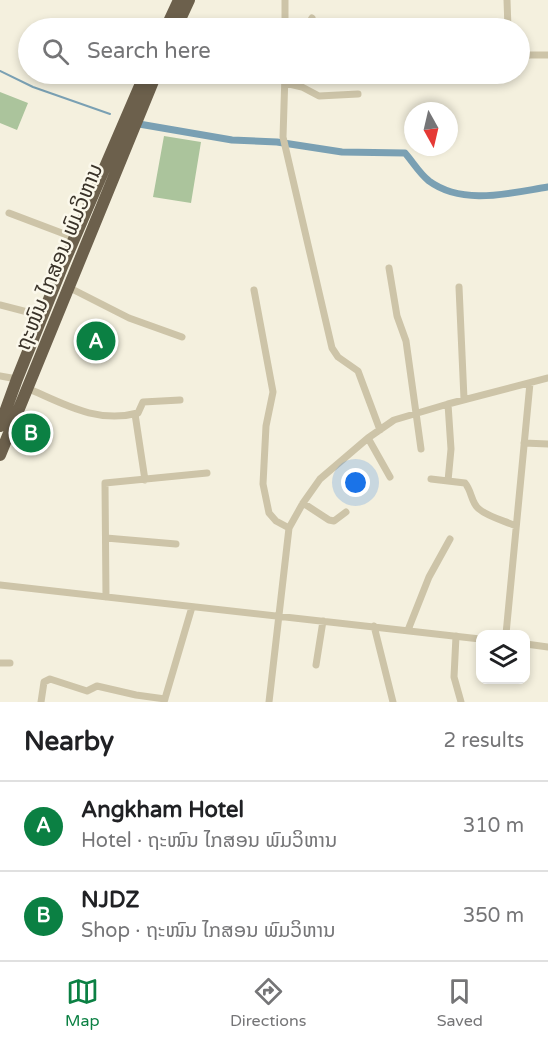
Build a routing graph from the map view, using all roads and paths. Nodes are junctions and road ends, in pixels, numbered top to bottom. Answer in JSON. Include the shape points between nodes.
{"nodes":[{"id":1,"x":179,"y":0,"type":"edge"},
{"id":2,"x":189,"y":0,"type":"edge"},
{"id":3,"x":285,"y":0,"type":"edge"},
{"id":4,"x":507,"y":0,"type":"edge"},
{"id":5,"x":171,"y":18,"type":"edge"},
{"id":6,"x":181,"y":18,"type":"edge"},
{"id":7,"x":285,"y":18,"type":"edge"},
{"id":8,"x":508,"y":18,"type":"edge"},
{"id":9,"x":548,"y":55,"type":"edge"},
{"id":10,"x":530,"y":56,"type":"edge"},
{"id":11,"x":141,"y":84,"type":"edge"},
{"id":12,"x":152,"y":84,"type":"edge"},
{"id":13,"x":285,"y":84,"type":"edge"},
{"id":14,"x":289,"y":84,"type":"edge"},
{"id":15,"x":358,"y":94,"type":"dead end"},
{"id":16,"x":9,"y":213,"type":"dead end"},
{"id":17,"x":75,"y":238,"type":"junction"},
{"id":18,"x":62,"y":267,"type":"junction"},
{"id":19,"x":389,"y":268,"type":"dead end"},
{"id":20,"x":74,"y":272,"type":"junction"},
{"id":21,"x":68,"y":287,"type":"junction"},
{"id":22,"x":459,"y":287,"type":"dead end"},
{"id":23,"x":254,"y":290,"type":"dead end"},
{"id":24,"x":0,"y":305,"type":"edge"},
{"id":25,"x":43,"y":316,"type":"junction"},
{"id":26,"x":182,"y":336,"type":"dead end"},
{"id":27,"x":0,"y":376,"type":"edge"},
{"id":28,"x":548,"y":378,"type":"edge"},
{"id":29,"x":16,"y":379,"type":"junction"},
{"id":30,"x":530,"y":383,"type":"junction"},
{"id":31,"x":27,"y":388,"type":"junction"},
{"id":32,"x":180,"y":399,"type":"dead end"},
{"id":33,"x":464,"y":399,"type":"junction"},
{"id":34,"x":448,"y":404,"type":"junction"},
{"id":35,"x":415,"y":413,"type":"junction"},
{"id":36,"x":135,"y":414,"type":"junction"},
{"id":37,"x":0,"y":426,"type":"edge"},
{"id":38,"x":380,"y":430,"type":"junction"},
{"id":39,"x":368,"y":438,"type":"junction"},
{"id":40,"x":524,"y":443,"type":"junction"},
{"id":41,"x":548,"y":444,"type":"edge"},
{"id":42,"x":421,"y":449,"type":"dead end"},
{"id":43,"x":0,"y":455,"type":"edge"},
{"id":44,"x":207,"y":473,"type":"dead end"},
{"id":45,"x":390,"y":477,"type":"dead end"},
{"id":46,"x":431,"y":479,"type":"dead end"},
{"id":47,"x":145,"y":480,"type":"junction"},
{"id":48,"x":448,"y":481,"type":"junction"},
{"id":49,"x":303,"y":503,"type":"junction"},
{"id":50,"x":345,"y":512,"type":"dead end"},
{"id":51,"x":516,"y":526,"type":"junction"},
{"id":52,"x":289,"y":528,"type":"junction"},
{"id":53,"x":106,"y":538,"type":"junction"},
{"id":54,"x":450,"y":539,"type":"dead end"},
{"id":55,"x":176,"y":544,"type":"dead end"},
{"id":56,"x":0,"y":585,"type":"edge"},
{"id":57,"x":106,"y":597,"type":"junction"},
{"id":58,"x":192,"y":607,"type":"junction"},
{"id":59,"x":279,"y":617,"type":"junction"},
{"id":60,"x":323,"y":621,"type":"junction"},
{"id":61,"x":374,"y":626,"type":"junction"},
{"id":62,"x":408,"y":630,"type":"junction"},
{"id":63,"x":506,"y":630,"type":"edge"},
{"id":64,"x":456,"y":636,"type":"junction"},
{"id":65,"x":476,"y":638,"type":"edge"},
{"id":66,"x":530,"y":644,"type":"edge"},
{"id":67,"x":548,"y":646,"type":"edge"},
{"id":68,"x":0,"y":663,"type":"edge"},
{"id":69,"x":10,"y":663,"type":"dead end"},
{"id":70,"x":316,"y":665,"type":"dead end"},
{"id":71,"x":165,"y":701,"type":"edge"},
{"id":72,"x":41,"y":702,"type":"edge"},
{"id":73,"x":269,"y":702,"type":"edge"},
{"id":74,"x":393,"y":702,"type":"edge"},
{"id":75,"x":461,"y":702,"type":"edge"}],
"edges":[{"from":1,"to":5,"type":"highway"},
{"from":2,"to":6,"type":"highway"},
{"from":3,"to":7,"type":"street"},
{"from":4,"to":8,"type":"street"},
{"from":9,"to":10,"type":"street"},
{"from":11,"to":17,"type":"highway","name":"ຖະໜົນ ໄກສອນ ພົມວິຫານ"},
{"from":12,"to":20,"type":"highway","name":"ຖະໜົນ ໄກສອນ ພົມວິຫານ"},
{"from":13,"to":38,"type":"street","via":[[283,137],[334,354],[358,371]]},
{"from":14,"to":15,"type":"street","via":[[319,96]]},
{"from":16,"to":17,"type":"street"},
{"from":17,"to":18,"type":"highway","name":"ຖະໜົນ ໄກສອນ ພົມວິຫານ"},
{"from":18,"to":20,"type":"highway"},
{"from":18,"to":25,"type":"highway","name":"ຖະໜົນ ໄກສອນ ພົມວິຫານ"},
{"from":19,"to":35,"type":"street","via":[[397,316],[406,341]]},
{"from":20,"to":21,"type":"highway","name":"ຖະໜົນ ໄກສອນ ພົມວິຫານ"},
{"from":21,"to":26,"type":"street","via":[[139,322]]},
{"from":21,"to":31,"type":"highway","name":"ຖະໜົນ ໄກສອນ ພົມວິຫານ"},
{"from":22,"to":33,"type":"street"},
{"from":23,"to":52,"type":"street","via":[[273,392],[266,426],[263,484],[269,513]]},
{"from":24,"to":25,"type":"street"},
{"from":25,"to":29,"type":"highway","name":"ຖະໜົນ ໄກສອນ ພົມວິຫານ"},
{"from":27,"to":29,"type":"street"},
{"from":28,"to":30,"type":"street"},
{"from":29,"to":37,"type":"highway","name":"ຖະໜົນ ໄກສອນ ພົມວິຫານ"},
{"from":30,"to":33,"type":"street"},
{"from":30,"to":40,"type":"street"},
{"from":31,"to":36,"type":"street","via":[[98,416]]},
{"from":31,"to":43,"type":"highway","name":"ຖະໜົນ ໄກສອນ ພົມວິຫານ"},
{"from":32,"to":36,"type":"street","via":[[143,402]]},
{"from":33,"to":34,"type":"street"},
{"from":34,"to":35,"type":"street"},
{"from":34,"to":48,"type":"street"},
{"from":35,"to":38,"type":"street"},
{"from":35,"to":42,"type":"street"},
{"from":36,"to":47,"type":"street"},
{"from":38,"to":39,"type":"street"},
{"from":39,"to":45,"type":"street"},
{"from":39,"to":49,"type":"street","via":[[320,479]]},
{"from":40,"to":41,"type":"street"},
{"from":40,"to":51,"type":"street"},
{"from":44,"to":47,"type":"street"},
{"from":46,"to":48,"type":"street"},
{"from":47,"to":53,"type":"street","via":[[105,483]]},
{"from":48,"to":51,"type":"street","via":[[465,483],[479,510]]},
{"from":49,"to":50,"type":"street","via":[[329,520],[334,521]]},
{"from":49,"to":52,"type":"street"},
{"from":51,"to":63,"type":"street"},
{"from":52,"to":59,"type":"street"},
{"from":53,"to":55,"type":"street"},
{"from":53,"to":57,"type":"street"},
{"from":54,"to":62,"type":"street","via":[[429,577]]},
{"from":56,"to":57,"type":"street"},
{"from":57,"to":58,"type":"street"},
{"from":58,"to":59,"type":"street"},
{"from":58,"to":71,"type":"street"},
{"from":59,"to":60,"type":"street"},
{"from":59,"to":73,"type":"street"},
{"from":60,"to":61,"type":"street"},
{"from":60,"to":70,"type":"street"},
{"from":61,"to":62,"type":"street"},
{"from":61,"to":74,"type":"street"},
{"from":62,"to":64,"type":"street"},
{"from":64,"to":65,"type":"street"},
{"from":64,"to":75,"type":"street","via":[[454,677]]},
{"from":66,"to":67,"type":"street"},
{"from":68,"to":69,"type":"street"},
{"from":71,"to":72,"type":"street","via":[[97,686],[87,691],[47,679]]}]}
